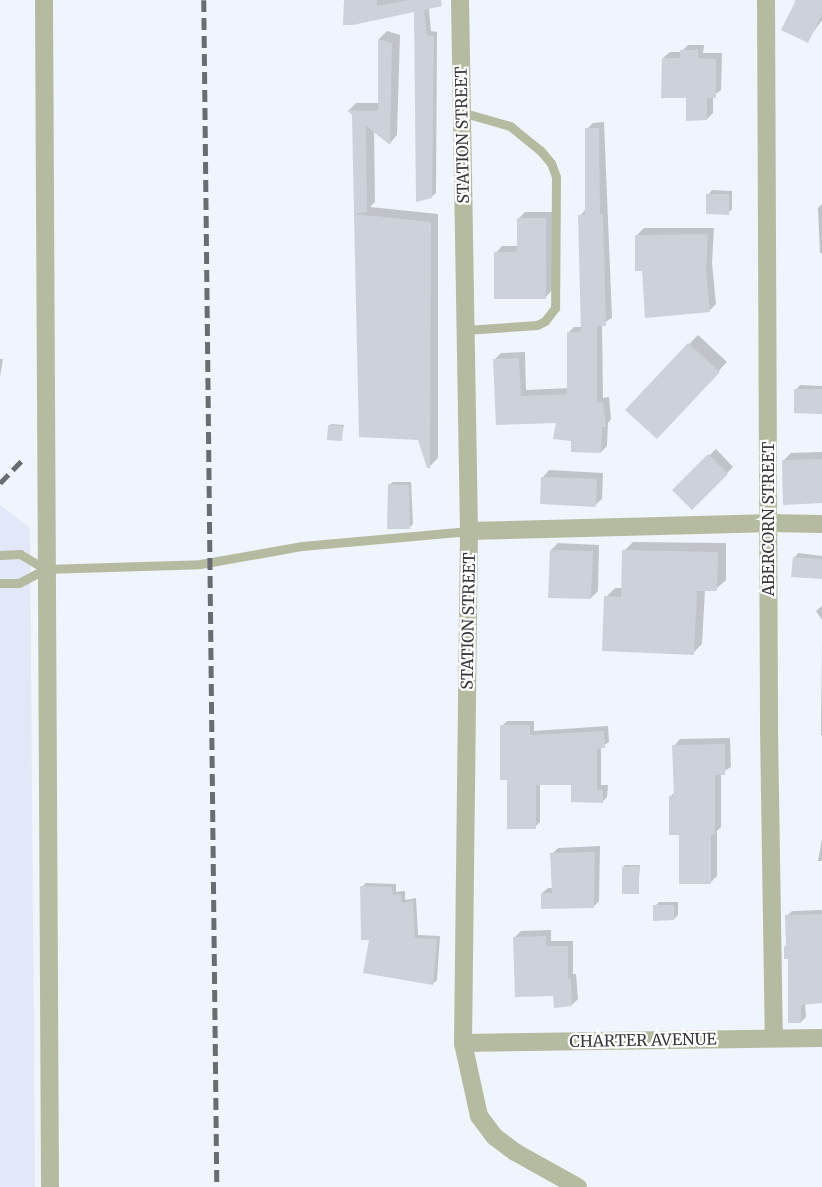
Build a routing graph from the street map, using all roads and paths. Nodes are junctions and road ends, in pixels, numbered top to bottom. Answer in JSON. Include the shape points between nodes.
{"nodes":[{"id":1,"x":44,"y":0,"type":"edge"},
{"id":2,"x":460,"y":0,"type":"edge"},
{"id":3,"x":766,"y":0,"type":"edge"},
{"id":4,"x":461,"y":112,"type":"junction"},
{"id":5,"x":465,"y":330,"type":"junction"},
{"id":6,"x":768,"y":523,"type":"junction"},
{"id":7,"x":822,"y":525,"type":"edge"},
{"id":8,"x":469,"y":531,"type":"junction"},
{"id":9,"x":0,"y":555,"type":"edge"},
{"id":10,"x":45,"y":569,"type":"junction"},
{"id":11,"x":0,"y":583,"type":"edge"},
{"id":12,"x":774,"y":1038,"type":"junction"},
{"id":13,"x":822,"y":1038,"type":"edge"},
{"id":14,"x":463,"y":1043,"type":"junction"},
{"id":15,"x":50,"y":1187,"type":"edge"},
{"id":16,"x":578,"y":1187,"type":"edge"}],
"edges":[{"from":1,"to":10,"type":"street"},
{"from":2,"to":4,"type":"street","name":"STATION STREET"},
{"from":3,"to":6,"type":"street","name":"ABERCORN STREET"},
{"from":4,"to":5,"type":"street","name":"STATION STREET"},
{"from":4,"to":5,"type":"lane","via":[[510,126],[540,150],[556,177],[555,308],[537,325]]},
{"from":5,"to":8,"type":"street","name":"STATION STREET"},
{"from":6,"to":7,"type":"street"},
{"from":6,"to":8,"type":"street"},
{"from":6,"to":12,"type":"street","name":"ABERCORN STREET"},
{"from":8,"to":10,"type":"lane","via":[[302,546],[200,564]]},
{"from":8,"to":14,"type":"street","name":"STATION STREET"},
{"from":9,"to":10,"type":"lane","via":[[20,554]]},
{"from":10,"to":11,"type":"lane","via":[[19,583]]},
{"from":10,"to":15,"type":"street"},
{"from":12,"to":13,"type":"street","name":"CHARTER AVENUE"},
{"from":12,"to":14,"type":"street","name":"CHARTER AVENUE"},
{"from":14,"to":16,"type":"street","name":"STATION STREET","via":[[479,1116],[495,1137]]}]}
